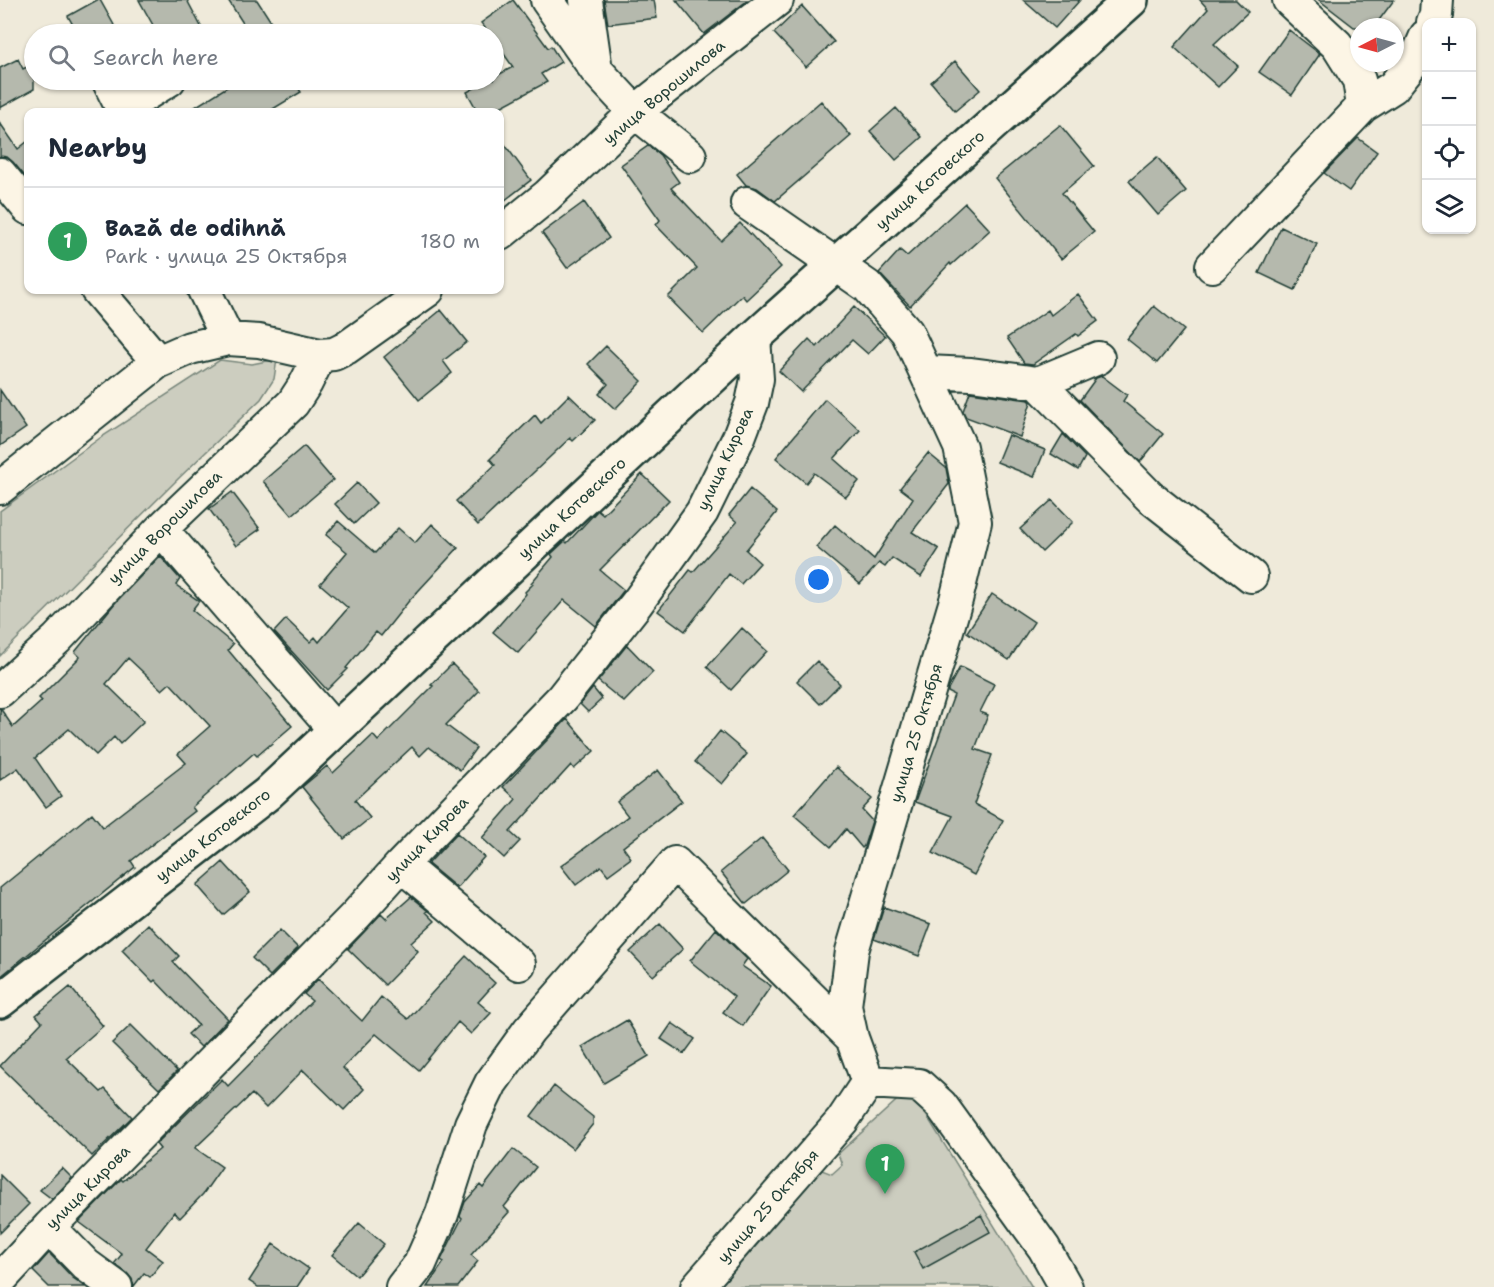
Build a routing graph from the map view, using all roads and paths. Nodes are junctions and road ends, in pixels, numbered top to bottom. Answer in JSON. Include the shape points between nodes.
{"nodes":[{"id":1,"x":547,"y":0,"type":"edge"},
{"id":2,"x":586,"y":0,"type":"edge"},
{"id":3,"x":777,"y":0,"type":"edge"},
{"id":4,"x":1131,"y":0,"type":"edge"},
{"id":5,"x":1289,"y":0,"type":"edge"},
{"id":6,"x":1437,"y":0,"type":"edge"},
{"id":7,"x":1435,"y":18,"type":"edge"},
{"id":8,"x":1422,"y":45,"type":"edge"},
{"id":9,"x":597,"y":70,"type":"junction"},
{"id":10,"x":113,"y":90,"type":"edge"},
{"id":11,"x":154,"y":90,"type":"edge"},
{"id":12,"x":1363,"y":106,"type":"junction"},
{"id":13,"x":122,"y":108,"type":"edge"},
{"id":14,"x":127,"y":108,"type":"edge"},
{"id":15,"x":635,"y":112,"type":"junction"},
{"id":16,"x":690,"y":156,"type":"dead end"},
{"id":17,"x":0,"y":174,"type":"edge"},
{"id":18,"x":24,"y":203,"type":"edge"},
{"id":19,"x":747,"y":203,"type":"dead end"},
{"id":20,"x":504,"y":231,"type":"edge"},
{"id":21,"x":835,"y":264,"type":"junction"},
{"id":22,"x":1212,"y":266,"type":"dead end"},
{"id":23,"x":100,"y":294,"type":"edge"},
{"id":24,"x":206,"y":294,"type":"edge"},
{"id":25,"x":422,"y":294,"type":"edge"},
{"id":26,"x":754,"y":338,"type":"junction"},
{"id":27,"x":228,"y":339,"type":"junction"},
{"id":28,"x":320,"y":355,"type":"junction"},
{"id":29,"x":1098,"y":358,"type":"dead end"},
{"id":30,"x":158,"y":362,"type":"junction"},
{"id":31,"x":926,"y":372,"type":"junction"},
{"id":32,"x":1038,"y":383,"type":"junction"},
{"id":33,"x":0,"y":488,"type":"edge"},
{"id":34,"x":161,"y":529,"type":"junction"},
{"id":35,"x":1251,"y":576,"type":"dead end"},
{"id":36,"x":0,"y":691,"type":"edge"},
{"id":37,"x":334,"y":729,"type":"junction"},
{"id":38,"x":401,"y":865,"type":"junction"},
{"id":39,"x":519,"y":964,"type":"dead end"},
{"id":40,"x":1,"y":999,"type":"edge"},
{"id":41,"x":852,"y":1038,"type":"junction"},
{"id":42,"x":868,"y":1082,"type":"junction"},
{"id":43,"x":49,"y":1227,"type":"junction"},
{"id":44,"x":0,"y":1280,"type":"edge"},
{"id":45,"x":116,"y":1287,"type":"edge"},
{"id":46,"x":402,"y":1287,"type":"edge"},
{"id":47,"x":697,"y":1287,"type":"edge"},
{"id":48,"x":1066,"y":1287,"type":"edge"}],
"edges":[{"from":1,"to":9,"type":"street"},
{"from":2,"to":9,"type":"street"},
{"from":3,"to":15,"type":"street","name":"улица Ворошилова"},
{"from":4,"to":21,"type":"highway","name":"улица Котовского"},
{"from":5,"to":12,"type":"street","via":[[1337,45],[1359,80]]},
{"from":6,"to":7,"type":"street"},
{"from":8,"to":12,"type":"street","via":[[1393,87]]},
{"from":9,"to":15,"type":"street"},
{"from":10,"to":13,"type":"street"},
{"from":11,"to":14,"type":"street"},
{"from":12,"to":22,"type":"street"},
{"from":15,"to":16,"type":"street"},
{"from":15,"to":20,"type":"street","name":"улица Ворошилова","via":[[548,196]]},
{"from":17,"to":18,"type":"street"},
{"from":19,"to":21,"type":"street","name":"улица 25 Октября"},
{"from":21,"to":26,"type":"highway","name":"улица Котовского"},
{"from":21,"to":31,"type":"street","name":"улица 25 Октября","via":[[867,286],[908,332]]},
{"from":23,"to":30,"type":"street"},
{"from":24,"to":27,"type":"street"},
{"from":25,"to":28,"type":"street","via":[[346,348]]},
{"from":26,"to":37,"type":"highway","name":"улица Котовского"},
{"from":26,"to":38,"type":"street","name":"улица Кирова","via":[[757,379],[752,403],[702,512],[562,698]]},
{"from":27,"to":28,"type":"street","via":[[259,341]]},
{"from":27,"to":30,"type":"street","via":[[190,348]]},
{"from":28,"to":34,"type":"street","name":"улица Ворошилова","via":[[293,403]]},
{"from":29,"to":32,"type":"street"},
{"from":30,"to":33,"type":"street"},
{"from":31,"to":32,"type":"street"},
{"from":31,"to":41,"type":"street","name":"улица 25 Октября","via":[[960,447],[975,522],[956,600],[852,951],[845,1006]]},
{"from":32,"to":35,"type":"street","via":[[1150,497]]},
{"from":34,"to":36,"type":"street","name":"улица Ворошилова","via":[[57,639]]},
{"from":34,"to":37,"type":"street"},
{"from":37,"to":40,"type":"highway","name":"улица Котовского","via":[[267,794]]},
{"from":38,"to":39,"type":"street"},
{"from":38,"to":43,"type":"street","name":"улица Кирова"},
{"from":41,"to":42,"type":"street","name":"улица 25 Октября"},
{"from":41,"to":46,"type":"street","via":[[675,863],[529,1030],[491,1083],[471,1124],[442,1214],[420,1264]]},
{"from":42,"to":47,"type":"street","name":"улица 25 Октября","via":[[842,1121]]},
{"from":42,"to":48,"type":"street","via":[[920,1085],[941,1105],[1044,1248]]},
{"from":43,"to":44,"type":"street","name":"улица Кирова"},
{"from":43,"to":45,"type":"street","via":[[86,1265]]}]}
